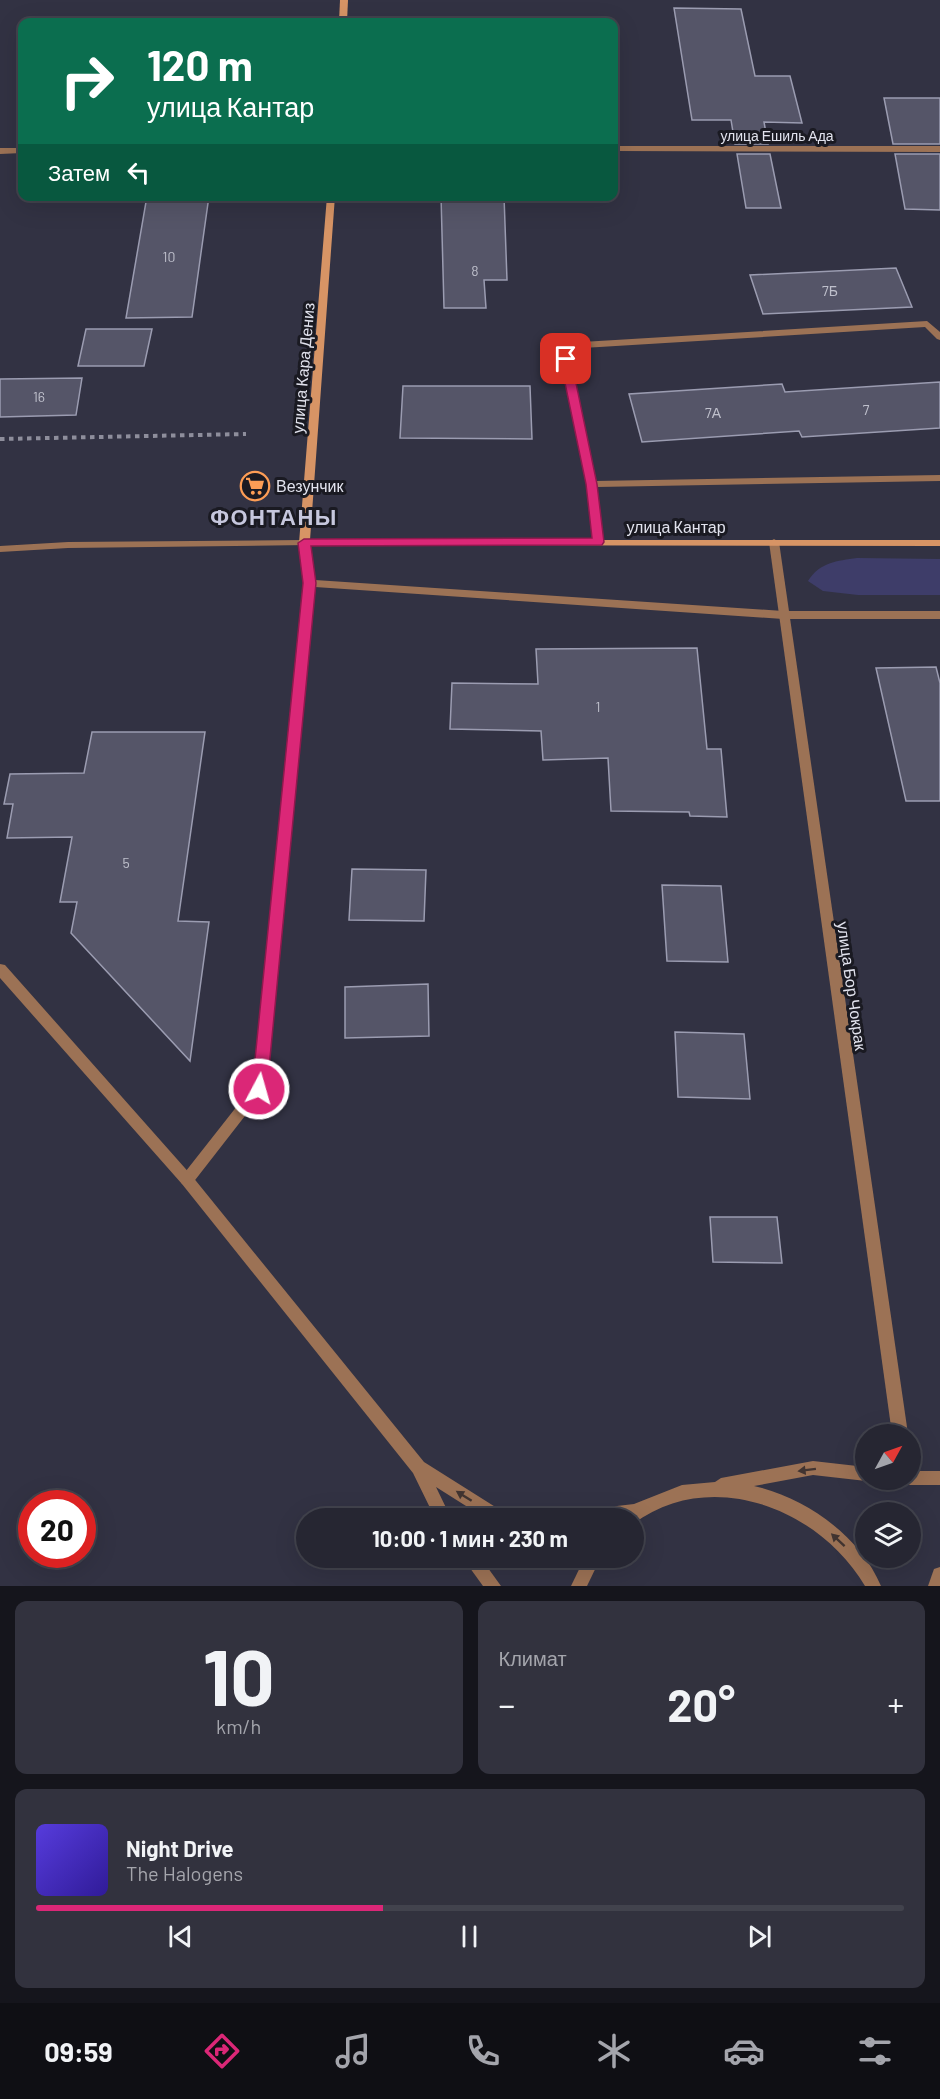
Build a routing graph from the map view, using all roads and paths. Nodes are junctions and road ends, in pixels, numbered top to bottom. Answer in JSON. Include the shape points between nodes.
{"nodes":[{"id":1,"x":344,"y":0,"type":"edge"},
{"id":2,"x":342,"y":18,"type":"edge"},
{"id":3,"x":618,"y":149,"type":"edge"},
{"id":4,"x":940,"y":149,"type":"edge"},
{"id":5,"x":0,"y":151,"type":"edge"},
{"id":6,"x":18,"y":151,"type":"edge"},
{"id":7,"x":331,"y":201,"type":"edge"},
{"id":8,"x":940,"y":337,"type":"edge"},
{"id":9,"x":246,"y":434,"type":"dead end"},
{"id":10,"x":0,"y":439,"type":"edge"},
{"id":11,"x":940,"y":478,"type":"edge"},
{"id":12,"x":591,"y":484,"type":"junction"},
{"id":13,"x":598,"y":542,"type":"junction"},
{"id":14,"x":774,"y":542,"type":"junction"},
{"id":15,"x":304,"y":543,"type":"junction"},
{"id":16,"x":940,"y":543,"type":"edge"},
{"id":17,"x":0,"y":549,"type":"edge"},
{"id":18,"x":310,"y":583,"type":"junction"},
{"id":19,"x":783,"y":615,"type":"junction"},
{"id":20,"x":940,"y":615,"type":"edge"},
{"id":21,"x":0,"y":969,"type":"edge"},
{"id":22,"x":187,"y":1180,"type":"junction"},
{"id":23,"x":899,"y":1424,"type":"edge"},
{"id":24,"x":419,"y":1468,"type":"junction"},
{"id":25,"x":855,"y":1473,"type":"edge"},
{"id":26,"x":921,"y":1478,"type":"edge"},
{"id":27,"x":940,"y":1478,"type":"edge"},
{"id":28,"x":673,"y":1494,"type":"junction"},
{"id":29,"x":438,"y":1508,"type":"edge"},
{"id":30,"x":483,"y":1508,"type":"edge"},
{"id":31,"x":644,"y":1508,"type":"edge"},
{"id":32,"x":479,"y":1568,"type":"edge"},
{"id":33,"x":588,"y":1568,"type":"edge"},
{"id":34,"x":940,"y":1575,"type":"edge"},
{"id":35,"x":493,"y":1586,"type":"edge"},
{"id":36,"x":579,"y":1586,"type":"edge"},
{"id":37,"x":873,"y":1586,"type":"edge"},
{"id":38,"x":936,"y":1586,"type":"edge"}],
"edges":[{"from":1,"to":2,"type":"main road"},
{"from":3,"to":4,"type":"street","name":"улица Ешиль Ада"},
{"from":5,"to":6,"type":"street"},
{"from":7,"to":15,"type":"main road","name":"улица Кара Дениз"},
{"from":8,"to":12,"type":"street","via":[[927,324],[582,345],[570,349],[566,359]]},
{"from":9,"to":10,"type":"path"},
{"from":11,"to":12,"type":"street"},
{"from":12,"to":13,"type":"street"},
{"from":13,"to":14,"type":"main road","name":"улица Кантар"},
{"from":13,"to":15,"type":"main road","name":"улица Кантар"},
{"from":14,"to":16,"type":"main road","name":"улица Кантар"},
{"from":14,"to":19,"type":"street","name":"улица Бор Чокрак"},
{"from":15,"to":17,"type":"street"},
{"from":15,"to":18,"type":"street"},
{"from":18,"to":19,"type":"street"},
{"from":18,"to":22,"type":"street","via":[[259,1089]]},
{"from":19,"to":20,"type":"street"},
{"from":19,"to":23,"type":"street","name":"улица Бор Чокрак"},
{"from":21,"to":22,"type":"street"},
{"from":22,"to":24,"type":"street"},
{"from":24,"to":29,"type":"street"},
{"from":30,"to":24,"type":"street","one_way":true},
{"from":25,"to":28,"type":"street","one_way":true,"via":[[813,1468]]},
{"from":26,"to":27,"type":"street"},
{"from":28,"to":31,"type":"street"},
{"from":37,"to":28,"type":"street","one_way":true,"via":[[840,1540],[802,1512],[760,1494],[716,1488]]},
{"from":32,"to":35,"type":"street"},
{"from":33,"to":36,"type":"street"},
{"from":34,"to":38,"type":"street"}]}
